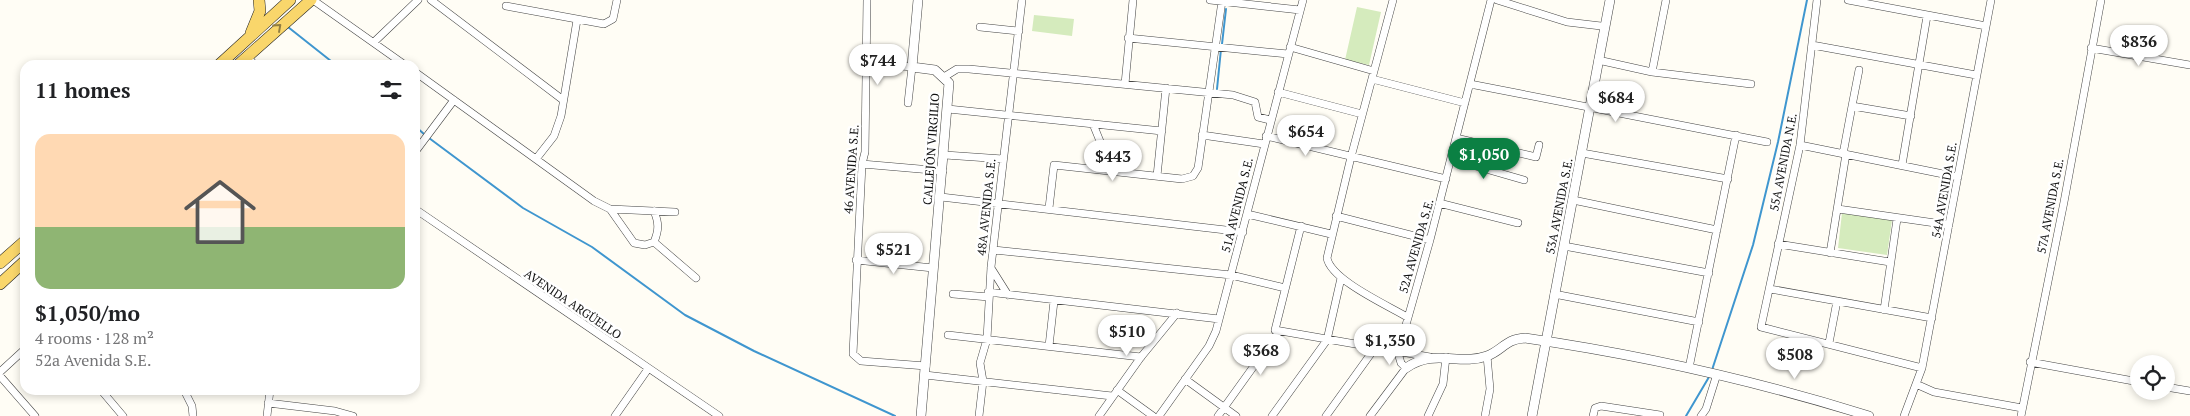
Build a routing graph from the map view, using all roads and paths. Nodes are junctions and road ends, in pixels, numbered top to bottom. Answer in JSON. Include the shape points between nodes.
{"nodes":[{"id":1,"x":259,"y":0,"type":"edge"},
{"id":2,"x":290,"y":0,"type":"edge"},
{"id":3,"x":312,"y":0,"type":"edge"},
{"id":4,"x":418,"y":0,"type":"edge"},
{"id":5,"x":431,"y":0,"type":"edge"},
{"id":6,"x":617,"y":0,"type":"edge"},
{"id":7,"x":866,"y":0,"type":"edge"},
{"id":8,"x":918,"y":0,"type":"edge"},
{"id":9,"x":1022,"y":0,"type":"edge"},
{"id":10,"x":1132,"y":0,"type":"edge"},
{"id":11,"x":1210,"y":0,"type":"edge"},
{"id":12,"x":1303,"y":0,"type":"edge"},
{"id":13,"x":1393,"y":0,"type":"edge"},
{"id":14,"x":1491,"y":0,"type":"edge"},
{"id":15,"x":1497,"y":0,"type":"edge"},
{"id":16,"x":1610,"y":0,"type":"edge"},
{"id":17,"x":1666,"y":0,"type":"edge"},
{"id":18,"x":1817,"y":0,"type":"edge"},
{"id":19,"x":1848,"y":0,"type":"edge"},
{"id":20,"x":1991,"y":0,"type":"edge"},
{"id":21,"x":2101,"y":0,"type":"edge"},
{"id":22,"x":1222,"y":1,"type":"edge"},
{"id":23,"x":506,"y":6,"type":"dead end"},
{"id":24,"x":1300,"y":10,"type":"junction"},
{"id":25,"x":1927,"y":16,"type":"junction"},
{"id":26,"x":576,"y":20,"type":"junction"},
{"id":27,"x":1601,"y":26,"type":"dead end"},
{"id":28,"x":1986,"y":26,"type":"junction"},
{"id":29,"x":980,"y":27,"type":"dead end"},
{"id":30,"x":1019,"y":31,"type":"junction"},
{"id":31,"x":1128,"y":38,"type":"junction"},
{"id":32,"x":248,"y":39,"type":"junction"},
{"id":33,"x":374,"y":42,"type":"junction"},
{"id":34,"x":1812,"y":45,"type":"junction"},
{"id":35,"x":1219,"y":47,"type":"junction"},
{"id":36,"x":2091,"y":48,"type":"junction"},
{"id":37,"x":1289,"y":51,"type":"junction"},
{"id":38,"x":225,"y":60,"type":"edge"},
{"id":39,"x":252,"y":60,"type":"edge"},
{"id":40,"x":398,"y":60,"type":"edge"},
{"id":41,"x":1598,"y":60,"type":"junction"},
{"id":42,"x":867,"y":63,"type":"junction"},
{"id":43,"x":1920,"y":64,"type":"junction"},
{"id":44,"x":2190,"y":65,"type":"edge"},
{"id":45,"x":912,"y":67,"type":"junction"},
{"id":46,"x":1374,"y":70,"type":"junction"},
{"id":47,"x":1859,"y":70,"type":"dead end"},
{"id":48,"x":1652,"y":72,"type":"junction"},
{"id":49,"x":1014,"y":73,"type":"junction"},
{"id":50,"x":1976,"y":75,"type":"junction"},
{"id":51,"x":420,"y":76,"type":"edge"},
{"id":52,"x":944,"y":77,"type":"junction"},
{"id":53,"x":1372,"y":79,"type":"junction"},
{"id":54,"x":565,"y":80,"type":"junction"},
{"id":55,"x":1125,"y":84,"type":"junction"},
{"id":56,"x":1470,"y":84,"type":"junction"},
{"id":57,"x":1751,"y":84,"type":"dead end"},
{"id":58,"x":1166,"y":88,"type":"junction"},
{"id":59,"x":550,"y":89,"type":"junction"},
{"id":60,"x":1278,"y":92,"type":"junction"},
{"id":61,"x":1208,"y":93,"type":"junction"},
{"id":62,"x":454,"y":100,"type":"junction"},
{"id":63,"x":563,"y":100,"type":"junction"},
{"id":64,"x":908,"y":103,"type":"dead end"},
{"id":65,"x":1465,"y":103,"type":"junction"},
{"id":66,"x":1852,"y":106,"type":"junction"},
{"id":67,"x":1590,"y":107,"type":"junction"},
{"id":68,"x":948,"y":109,"type":"junction"},
{"id":69,"x":1362,"y":114,"type":"junction"},
{"id":70,"x":1009,"y":116,"type":"junction"},
{"id":71,"x":1910,"y":116,"type":"junction"},
{"id":72,"x":1270,"y":120,"type":"junction"},
{"id":73,"x":1093,"y":124,"type":"junction"},
{"id":74,"x":1162,"y":131,"type":"junction"},
{"id":75,"x":1202,"y":135,"type":"junction"},
{"id":76,"x":1736,"y":135,"type":"junction"},
{"id":77,"x":1266,"y":136,"type":"junction"},
{"id":78,"x":1456,"y":138,"type":"junction"},
{"id":79,"x":1767,"y":142,"type":"dead end"},
{"id":80,"x":420,"y":144,"type":"edge"},
{"id":81,"x":1264,"y":144,"type":"junction"},
{"id":82,"x":1539,"y":145,"type":"dead end"},
{"id":83,"x":1800,"y":146,"type":"junction"},
{"id":84,"x":1582,"y":153,"type":"junction"},
{"id":85,"x":1844,"y":154,"type":"junction"},
{"id":86,"x":945,"y":155,"type":"junction"},
{"id":87,"x":1351,"y":157,"type":"junction"},
{"id":88,"x":1003,"y":159,"type":"junction"},
{"id":89,"x":1451,"y":159,"type":"junction"},
{"id":90,"x":536,"y":160,"type":"junction"},
{"id":91,"x":862,"y":164,"type":"junction"},
{"id":92,"x":1902,"y":165,"type":"junction"},
{"id":93,"x":943,"y":171,"type":"junction"},
{"id":94,"x":1123,"y":172,"type":"junction"},
{"id":95,"x":1158,"y":176,"type":"junction"},
{"id":96,"x":1958,"y":177,"type":"junction"},
{"id":97,"x":1446,"y":179,"type":"junction"},
{"id":98,"x":1728,"y":179,"type":"junction"},
{"id":99,"x":1524,"y":180,"type":"dead end"},
{"id":100,"x":941,"y":197,"type":"junction"},
{"id":101,"x":1573,"y":200,"type":"junction"},
{"id":102,"x":998,"y":202,"type":"junction"},
{"id":103,"x":1439,"y":203,"type":"junction"},
{"id":104,"x":1049,"y":208,"type":"junction"},
{"id":105,"x":1838,"y":208,"type":"junction"},
{"id":106,"x":610,"y":209,"type":"junction"},
{"id":107,"x":654,"y":211,"type":"junction"},
{"id":108,"x":420,"y":212,"type":"edge"},
{"id":109,"x":675,"y":212,"type":"dead end"},
{"id":110,"x":1247,"y":214,"type":"junction"},
{"id":111,"x":1336,"y":216,"type":"junction"},
{"id":112,"x":1897,"y":219,"type":"junction"},
{"id":113,"x":1518,"y":223,"type":"dead end"},
{"id":114,"x":1949,"y":225,"type":"junction"},
{"id":115,"x":1301,"y":226,"type":"junction"},
{"id":116,"x":1717,"y":230,"type":"junction"},
{"id":117,"x":1243,"y":232,"type":"junction"},
{"id":118,"x":1331,"y":234,"type":"junction"},
{"id":119,"x":1430,"y":240,"type":"junction"},
{"id":120,"x":654,"y":242,"type":"junction"},
{"id":121,"x":1778,"y":244,"type":"junction"},
{"id":122,"x":20,"y":246,"type":"edge"},
{"id":123,"x":1564,"y":246,"type":"junction"},
{"id":124,"x":994,"y":250,"type":"junction"},
{"id":125,"x":1830,"y":253,"type":"junction"},
{"id":126,"x":856,"y":260,"type":"junction"},
{"id":127,"x":1890,"y":262,"type":"junction"},
{"id":128,"x":0,"y":264,"type":"edge"},
{"id":129,"x":20,"y":266,"type":"edge"},
{"id":130,"x":991,"y":267,"type":"junction"},
{"id":131,"x":934,"y":268,"type":"junction"},
{"id":132,"x":1708,"y":273,"type":"junction"},
{"id":133,"x":1231,"y":275,"type":"junction"},
{"id":134,"x":696,"y":278,"type":"dead end"},
{"id":135,"x":1341,"y":278,"type":"junction"},
{"id":136,"x":0,"y":284,"type":"edge"},
{"id":137,"x":1285,"y":288,"type":"junction"},
{"id":138,"x":1770,"y":289,"type":"junction"},
{"id":139,"x":953,"y":294,"type":"dead end"},
{"id":140,"x":989,"y":294,"type":"junction"},
{"id":141,"x":1554,"y":294,"type":"junction"},
{"id":142,"x":1008,"y":295,"type":"junction"},
{"id":143,"x":1054,"y":301,"type":"junction"},
{"id":144,"x":1837,"y":301,"type":"junction"},
{"id":145,"x":1884,"y":310,"type":"junction"},
{"id":146,"x":1177,"y":313,"type":"junction"},
{"id":147,"x":1407,"y":317,"type":"junction"},
{"id":148,"x":1932,"y":318,"type":"junction"},
{"id":149,"x":1219,"y":319,"type":"junction"},
{"id":150,"x":1699,"y":322,"type":"junction"},
{"id":151,"x":1279,"y":331,"type":"junction"},
{"id":152,"x":948,"y":335,"type":"dead end"},
{"id":153,"x":987,"y":339,"type":"junction"},
{"id":154,"x":1327,"y":340,"type":"junction"},
{"id":155,"x":1545,"y":341,"type":"junction"},
{"id":156,"x":1829,"y":344,"type":"junction"},
{"id":157,"x":1049,"y":346,"type":"junction"},
{"id":158,"x":1375,"y":348,"type":"junction"},
{"id":159,"x":1398,"y":353,"type":"junction"},
{"id":160,"x":20,"y":354,"type":"edge"},
{"id":161,"x":1487,"y":356,"type":"junction"},
{"id":162,"x":1141,"y":357,"type":"junction"},
{"id":163,"x":1430,"y":357,"type":"junction"},
{"id":164,"x":1446,"y":357,"type":"junction"},
{"id":165,"x":2030,"y":362,"type":"junction"},
{"id":166,"x":1406,"y":368,"type":"junction"},
{"id":167,"x":1688,"y":368,"type":"junction"},
{"id":168,"x":1922,"y":368,"type":"junction"},
{"id":169,"x":648,"y":369,"type":"junction"},
{"id":170,"x":926,"y":371,"type":"junction"},
{"id":171,"x":1713,"y":373,"type":"junction"},
{"id":172,"x":0,"y":374,"type":"edge"},
{"id":173,"x":1186,"y":379,"type":"junction"},
{"id":174,"x":2130,"y":380,"type":"edge"},
{"id":175,"x":983,"y":381,"type":"junction"},
{"id":176,"x":1916,"y":384,"type":"junction"},
{"id":177,"x":2175,"y":388,"type":"edge"},
{"id":178,"x":1117,"y":390,"type":"junction"},
{"id":179,"x":2190,"y":391,"type":"edge"},
{"id":180,"x":105,"y":395,"type":"edge"},
{"id":181,"x":186,"y":395,"type":"edge"},
{"id":182,"x":269,"y":395,"type":"edge"},
{"id":183,"x":1112,"y":396,"type":"junction"},
{"id":184,"x":268,"y":403,"type":"junction"},
{"id":185,"x":1225,"y":408,"type":"junction"},
{"id":186,"x":2022,"y":408,"type":"junction"},
{"id":187,"x":709,"y":413,"type":"edge"},
{"id":188,"x":1642,"y":414,"type":"edge"},
{"id":189,"x":1660,"y":415,"type":"edge"},
{"id":190,"x":34,"y":416,"type":"edge"},
{"id":191,"x":122,"y":416,"type":"edge"},
{"id":192,"x":193,"y":416,"type":"edge"},
{"id":193,"x":267,"y":416,"type":"edge"},
{"id":194,"x":353,"y":416,"type":"edge"},
{"id":195,"x":615,"y":416,"type":"edge"},
{"id":196,"x":719,"y":416,"type":"edge"},
{"id":197,"x":921,"y":416,"type":"edge"},
{"id":198,"x":978,"y":416,"type":"edge"},
{"id":199,"x":1099,"y":416,"type":"edge"},
{"id":200,"x":1153,"y":416,"type":"edge"},
{"id":201,"x":1159,"y":416,"type":"edge"},
{"id":202,"x":1218,"y":416,"type":"edge"},
{"id":203,"x":1236,"y":416,"type":"edge"},
{"id":204,"x":1272,"y":416,"type":"edge"},
{"id":205,"x":1326,"y":416,"type":"edge"},
{"id":206,"x":1370,"y":416,"type":"edge"},
{"id":207,"x":1428,"y":416,"type":"edge"},
{"id":208,"x":1485,"y":416,"type":"edge"},
{"id":209,"x":1532,"y":416,"type":"edge"},
{"id":210,"x":1593,"y":416,"type":"edge"},
{"id":211,"x":1701,"y":416,"type":"edge"},
{"id":212,"x":1868,"y":416,"type":"edge"},
{"id":213,"x":1904,"y":416,"type":"edge"},
{"id":214,"x":2020,"y":416,"type":"edge"}],
"edges":[{"from":1,"to":32,"type":"main road","via":[[259,16]]},
{"from":2,"to":32,"type":"main road"},
{"from":3,"to":33,"type":"street"},
{"from":39,"to":3,"type":"main road","one_way":true},
{"from":4,"to":33,"type":"street"},
{"from":5,"to":59,"type":"street"},
{"from":6,"to":26,"type":"street","via":[[613,19],[604,24]]},
{"from":7,"to":42,"type":"street","name":"46 AVENIDA S.E."},
{"from":8,"to":45,"type":"street"},
{"from":9,"to":30,"type":"street","name":"48A AVENIDA S.E."},
{"from":10,"to":31,"type":"street"},
{"from":11,"to":22,"type":"street"},
{"from":12,"to":24,"type":"street","name":"51A AVENIDA S.E."},
{"from":13,"to":46,"type":"street"},
{"from":14,"to":56,"type":"street","name":"52A AVENIDA S.E."},
{"from":15,"to":27,"type":"street","via":[[1567,22]]},
{"from":16,"to":41,"type":"street","name":"53A AVENIDA S.E."},
{"from":17,"to":48,"type":"street"},
{"from":18,"to":34,"type":"street","name":"55A AVENIDA N.E."},
{"from":19,"to":25,"type":"street"},
{"from":20,"to":28,"type":"street","name":"54A AVENIDA S.E."},
{"from":21,"to":36,"type":"street","name":"57A AVENIDA S.E."},
{"from":22,"to":24,"type":"street"},
{"from":22,"to":35,"type":"street"},
{"from":23,"to":26,"type":"street"},
{"from":24,"to":37,"type":"street","name":"51A AVENIDA S.E."},
{"from":25,"to":28,"type":"street"},
{"from":25,"to":43,"type":"street"},
{"from":26,"to":54,"type":"street"},
{"from":28,"to":50,"type":"street","name":"54A AVENIDA S.E."},
{"from":29,"to":30,"type":"street"},
{"from":30,"to":49,"type":"street","name":"48A AVENIDA S.E."},
{"from":31,"to":35,"type":"street"},
{"from":31,"to":55,"type":"street"},
{"from":32,"to":38,"type":"main road"},
{"from":33,"to":40,"type":"street"},
{"from":34,"to":43,"type":"street"},
{"from":34,"to":83,"type":"street","name":"55A AVENIDA N.E."},
{"from":35,"to":37,"type":"street"},
{"from":35,"to":61,"type":"street"},
{"from":36,"to":44,"type":"street"},
{"from":36,"to":165,"type":"street","name":"57A AVENIDA S.E.","via":[[2064,202]]},
{"from":37,"to":46,"type":"street"},
{"from":37,"to":60,"type":"street","name":"51A AVENIDA S.E."},
{"from":41,"to":48,"type":"street"},
{"from":41,"to":67,"type":"street","name":"53A AVENIDA S.E."},
{"from":42,"to":45,"type":"street"},
{"from":42,"to":91,"type":"street","name":"46 AVENIDA S.E."},
{"from":43,"to":50,"type":"street"},
{"from":43,"to":71,"type":"street"},
{"from":45,"to":52,"type":"street","name":"CALLEJÓN VIRGILIO","via":[[935,70]]},
{"from":45,"to":64,"type":"street"},
{"from":46,"to":53,"type":"street"},
{"from":47,"to":66,"type":"street"},
{"from":48,"to":57,"type":"street"},
{"from":49,"to":52,"type":"street","via":[[957,69]]},
{"from":49,"to":55,"type":"street"},
{"from":49,"to":70,"type":"street","name":"48A AVENIDA S.E."},
{"from":50,"to":96,"type":"street","name":"54A AVENIDA S.E."},
{"from":51,"to":62,"type":"street"},
{"from":52,"to":68,"type":"street","name":"CALLEJÓN VIRGILIO","via":[[949,83]]},
{"from":53,"to":65,"type":"street"},
{"from":53,"to":69,"type":"street"},
{"from":54,"to":59,"type":"street"},
{"from":54,"to":63,"type":"street"},
{"from":55,"to":58,"type":"street"},
{"from":56,"to":65,"type":"street","name":"52A AVENIDA S.E."},
{"from":56,"to":67,"type":"street"},
{"from":58,"to":61,"type":"street"},
{"from":58,"to":74,"type":"street"},
{"from":59,"to":63,"type":"street"},
{"from":60,"to":69,"type":"street"},
{"from":60,"to":72,"type":"street","name":"51A AVENIDA S.E."},
{"from":61,"to":72,"type":"street","via":[[1251,100],[1257,106],[1258,117]]},
{"from":61,"to":75,"type":"street"},
{"from":62,"to":80,"type":"street"},
{"from":62,"to":90,"type":"street"},
{"from":63,"to":90,"type":"street","via":[[554,136]]},
{"from":65,"to":78,"type":"street","name":"52A AVENIDA S.E."},
{"from":66,"to":71,"type":"street"},
{"from":66,"to":85,"type":"street"},
{"from":67,"to":76,"type":"street"},
{"from":67,"to":84,"type":"street","name":"53A AVENIDA S.E."},
{"from":68,"to":70,"type":"street"},
{"from":68,"to":86,"type":"street","name":"CALLEJÓN VIRGILIO"},
{"from":69,"to":87,"type":"street"},
{"from":70,"to":73,"type":"street"},
{"from":70,"to":88,"type":"street","name":"48A AVENIDA S.E."},
{"from":71,"to":92,"type":"street"},
{"from":72,"to":77,"type":"street","name":"51A AVENIDA S.E."},
{"from":73,"to":74,"type":"street"},
{"from":73,"to":94,"type":"street","via":[[1104,151]]},
{"from":74,"to":95,"type":"street"},
{"from":75,"to":81,"type":"street"},
{"from":75,"to":95,"type":"street","via":[[1198,168],[1193,176],[1182,179]]},
{"from":76,"to":79,"type":"street"},
{"from":76,"to":98,"type":"street"},
{"from":77,"to":81,"type":"street","name":"51A AVENIDA S.E."},
{"from":77,"to":87,"type":"street"},
{"from":78,"to":82,"type":"street","via":[[1536,158]]},
{"from":78,"to":89,"type":"street","name":"52A AVENIDA S.E."},
{"from":81,"to":110,"type":"street","name":"51A AVENIDA S.E."},
{"from":83,"to":85,"type":"street"},
{"from":83,"to":121,"type":"street","name":"55A AVENIDA N.E."},
{"from":84,"to":98,"type":"street"},
{"from":84,"to":101,"type":"street","name":"53A AVENIDA S.E."},
{"from":85,"to":92,"type":"street"},
{"from":85,"to":105,"type":"street"},
{"from":86,"to":88,"type":"street"},
{"from":86,"to":93,"type":"street","name":"CALLEJÓN VIRGILIO"},
{"from":87,"to":97,"type":"street"},
{"from":87,"to":111,"type":"street"},
{"from":88,"to":102,"type":"street","name":"48A AVENIDA S.E."},
{"from":89,"to":97,"type":"street","name":"52A AVENIDA S.E."},
{"from":89,"to":99,"type":"street"},
{"from":90,"to":106,"type":"street"},
{"from":91,"to":93,"type":"street"},
{"from":91,"to":126,"type":"street","name":"46 AVENIDA S.E."},
{"from":92,"to":96,"type":"street"},
{"from":93,"to":100,"type":"street","name":"CALLEJÓN VIRGILIO"},
{"from":94,"to":95,"type":"street"},
{"from":94,"to":104,"type":"street","via":[[1054,165]]},
{"from":96,"to":114,"type":"street","name":"54A AVENIDA S.E."},
{"from":97,"to":103,"type":"street","name":"52A AVENIDA S.E."},
{"from":98,"to":116,"type":"street"},
{"from":100,"to":102,"type":"street"},
{"from":100,"to":131,"type":"street","name":"CALLEJÓN VIRGILIO"},
{"from":101,"to":116,"type":"street"},
{"from":101,"to":123,"type":"street","name":"53A AVENIDA S.E."},
{"from":102,"to":104,"type":"street"},
{"from":102,"to":124,"type":"street","name":"48A AVENIDA S.E."},
{"from":103,"to":113,"type":"street"},
{"from":103,"to":119,"type":"street","name":"52A AVENIDA S.E."},
{"from":104,"to":117,"type":"street"},
{"from":105,"to":112,"type":"street"},
{"from":105,"to":125,"type":"street"},
{"from":106,"to":107,"type":"street"},
{"from":106,"to":120,"type":"street","via":[[634,243],[645,245]]},
{"from":107,"to":109,"type":"street"},
{"from":107,"to":120,"type":"street","via":[[658,223]]},
{"from":108,"to":169,"type":"street","name":"AVENIDA ARGÜELLO"},
{"from":110,"to":115,"type":"street"},
{"from":110,"to":117,"type":"street","name":"51A AVENIDA S.E."},
{"from":111,"to":118,"type":"street"},
{"from":111,"to":119,"type":"street"},
{"from":112,"to":114,"type":"street","via":[[1904,217]]},
{"from":112,"to":127,"type":"street"},
{"from":114,"to":148,"type":"street","name":"54A AVENIDA S.E."},
{"from":115,"to":118,"type":"street"},
{"from":115,"to":137,"type":"street"},
{"from":116,"to":132,"type":"street"},
{"from":117,"to":133,"type":"street","name":"51A AVENIDA S.E."},
{"from":118,"to":135,"type":"street","via":[[1328,267]]},
{"from":119,"to":147,"type":"street","name":"52A AVENIDA S.E."},
{"from":120,"to":134,"type":"street"},
{"from":121,"to":125,"type":"street"},
{"from":121,"to":138,"type":"street","name":"55A AVENIDA N.E."},
{"from":122,"to":128,"type":"main road"},
{"from":123,"to":132,"type":"street"},
{"from":123,"to":141,"type":"street","name":"53A AVENIDA S.E."},
{"from":124,"to":130,"type":"street","name":"48A AVENIDA S.E."},
{"from":124,"to":133,"type":"street"},
{"from":125,"to":127,"type":"street"},
{"from":126,"to":131,"type":"street"},
{"from":126,"to":170,"type":"street","name":"46 AVENIDA S.E.","via":[[856,359]]},
{"from":127,"to":145,"type":"street"},
{"from":129,"to":136,"type":"main road"},
{"from":130,"to":140,"type":"street","name":"48A AVENIDA S.E."},
{"from":130,"to":142,"type":"street"},
{"from":131,"to":170,"type":"street","name":"CALLEJÓN VIRGILIO"},
{"from":132,"to":150,"type":"street"},
{"from":133,"to":137,"type":"street"},
{"from":133,"to":149,"type":"street","name":"51A AVENIDA S.E."},
{"from":135,"to":147,"type":"street"},
{"from":135,"to":154,"type":"street"},
{"from":137,"to":151,"type":"street","via":[[1275,330]]},
{"from":138,"to":144,"type":"street"},
{"from":138,"to":156,"type":"street","name":"55A AVENIDA N.E.","via":[[1761,327]]},
{"from":139,"to":140,"type":"street"},
{"from":140,"to":142,"type":"street"},
{"from":140,"to":153,"type":"street","name":"48A AVENIDA S.E."},
{"from":141,"to":150,"type":"street"},
{"from":141,"to":155,"type":"street","name":"53A AVENIDA S.E."},
{"from":142,"to":143,"type":"street"},
{"from":143,"to":146,"type":"street"},
{"from":143,"to":157,"type":"street"},
{"from":144,"to":145,"type":"street"},
{"from":144,"to":156,"type":"street"},
{"from":145,"to":148,"type":"street"},
{"from":146,"to":149,"type":"street"},
{"from":146,"to":162,"type":"street"},
{"from":147,"to":159,"type":"street","name":"52A AVENIDA S.E."},
{"from":148,"to":168,"type":"street","name":"54A AVENIDA S.E."},
{"from":149,"to":173,"type":"street","name":"51A AVENIDA S.E.","via":[[1209,346]]},
{"from":150,"to":167,"type":"street"},
{"from":151,"to":154,"type":"street"},
{"from":151,"to":185,"type":"street"},
{"from":152,"to":153,"type":"street"},
{"from":153,"to":157,"type":"street"},
{"from":153,"to":175,"type":"street","name":"48A AVENIDA S.E.","via":[[980,363]]},
{"from":154,"to":158,"type":"street"},
{"from":154,"to":204,"type":"street"},
{"from":155,"to":161,"type":"street","via":[[1515,339]]},
{"from":155,"to":167,"type":"street"},
{"from":155,"to":209,"type":"street","name":"53A AVENIDA S.E."},
{"from":156,"to":168,"type":"street"},
{"from":157,"to":162,"type":"street"},
{"from":158,"to":159,"type":"street"},
{"from":158,"to":205,"type":"street"},
{"from":159,"to":163,"type":"street"},
{"from":159,"to":166,"type":"street"},
{"from":160,"to":172,"type":"street"},
{"from":161,"to":164,"type":"street"},
{"from":161,"to":208,"type":"street","via":[[1490,389]]},
{"from":162,"to":178,"type":"street"},
{"from":163,"to":164,"type":"street"},
{"from":163,"to":166,"type":"street"},
{"from":164,"to":207,"type":"street","via":[[1443,384]]},
{"from":165,"to":174,"type":"street"},
{"from":165,"to":186,"type":"street","name":"57A AVENIDA S.E."},
{"from":166,"to":206,"type":"street"},
{"from":167,"to":171,"type":"street"},
{"from":168,"to":176,"type":"street","name":"54A AVENIDA S.E."},
{"from":169,"to":187,"type":"street","name":"AVENIDA ARGÜELLO"},
{"from":169,"to":195,"type":"street"},
{"from":170,"to":175,"type":"street"},
{"from":170,"to":197,"type":"street","name":"CALLEJÓN VIRGILIO"},
{"from":171,"to":211,"type":"street","via":[[1706,409]]},
{"from":171,"to":212,"type":"street","via":[[1792,392]]},
{"from":172,"to":190,"type":"street"},
{"from":173,"to":185,"type":"street"},
{"from":173,"to":201,"type":"street","name":"51A AVENIDA S.E."},
{"from":175,"to":183,"type":"street"},
{"from":175,"to":198,"type":"street","name":"48A AVENIDA S.E."},
{"from":176,"to":186,"type":"street","via":[[1934,392]]},
{"from":176,"to":213,"type":"street","name":"54A AVENIDA S.E."},
{"from":177,"to":179,"type":"street"},
{"from":178,"to":183,"type":"street"},
{"from":178,"to":200,"type":"street"},
{"from":180,"to":191,"type":"street"},
{"from":181,"to":192,"type":"street"},
{"from":182,"to":184,"type":"street"},
{"from":183,"to":199,"type":"street"},
{"from":184,"to":193,"type":"street"},
{"from":184,"to":194,"type":"street"},
{"from":185,"to":202,"type":"street"},
{"from":185,"to":203,"type":"street"},
{"from":186,"to":214,"type":"street","name":"57A AVENIDA S.E."},
{"from":187,"to":196,"type":"street","name":"AVENIDA ARGÜELLO"},
{"from":188,"to":189,"type":"street"},
{"from":188,"to":210,"type":"street","via":[[1601,406],[1595,408]]}]}
